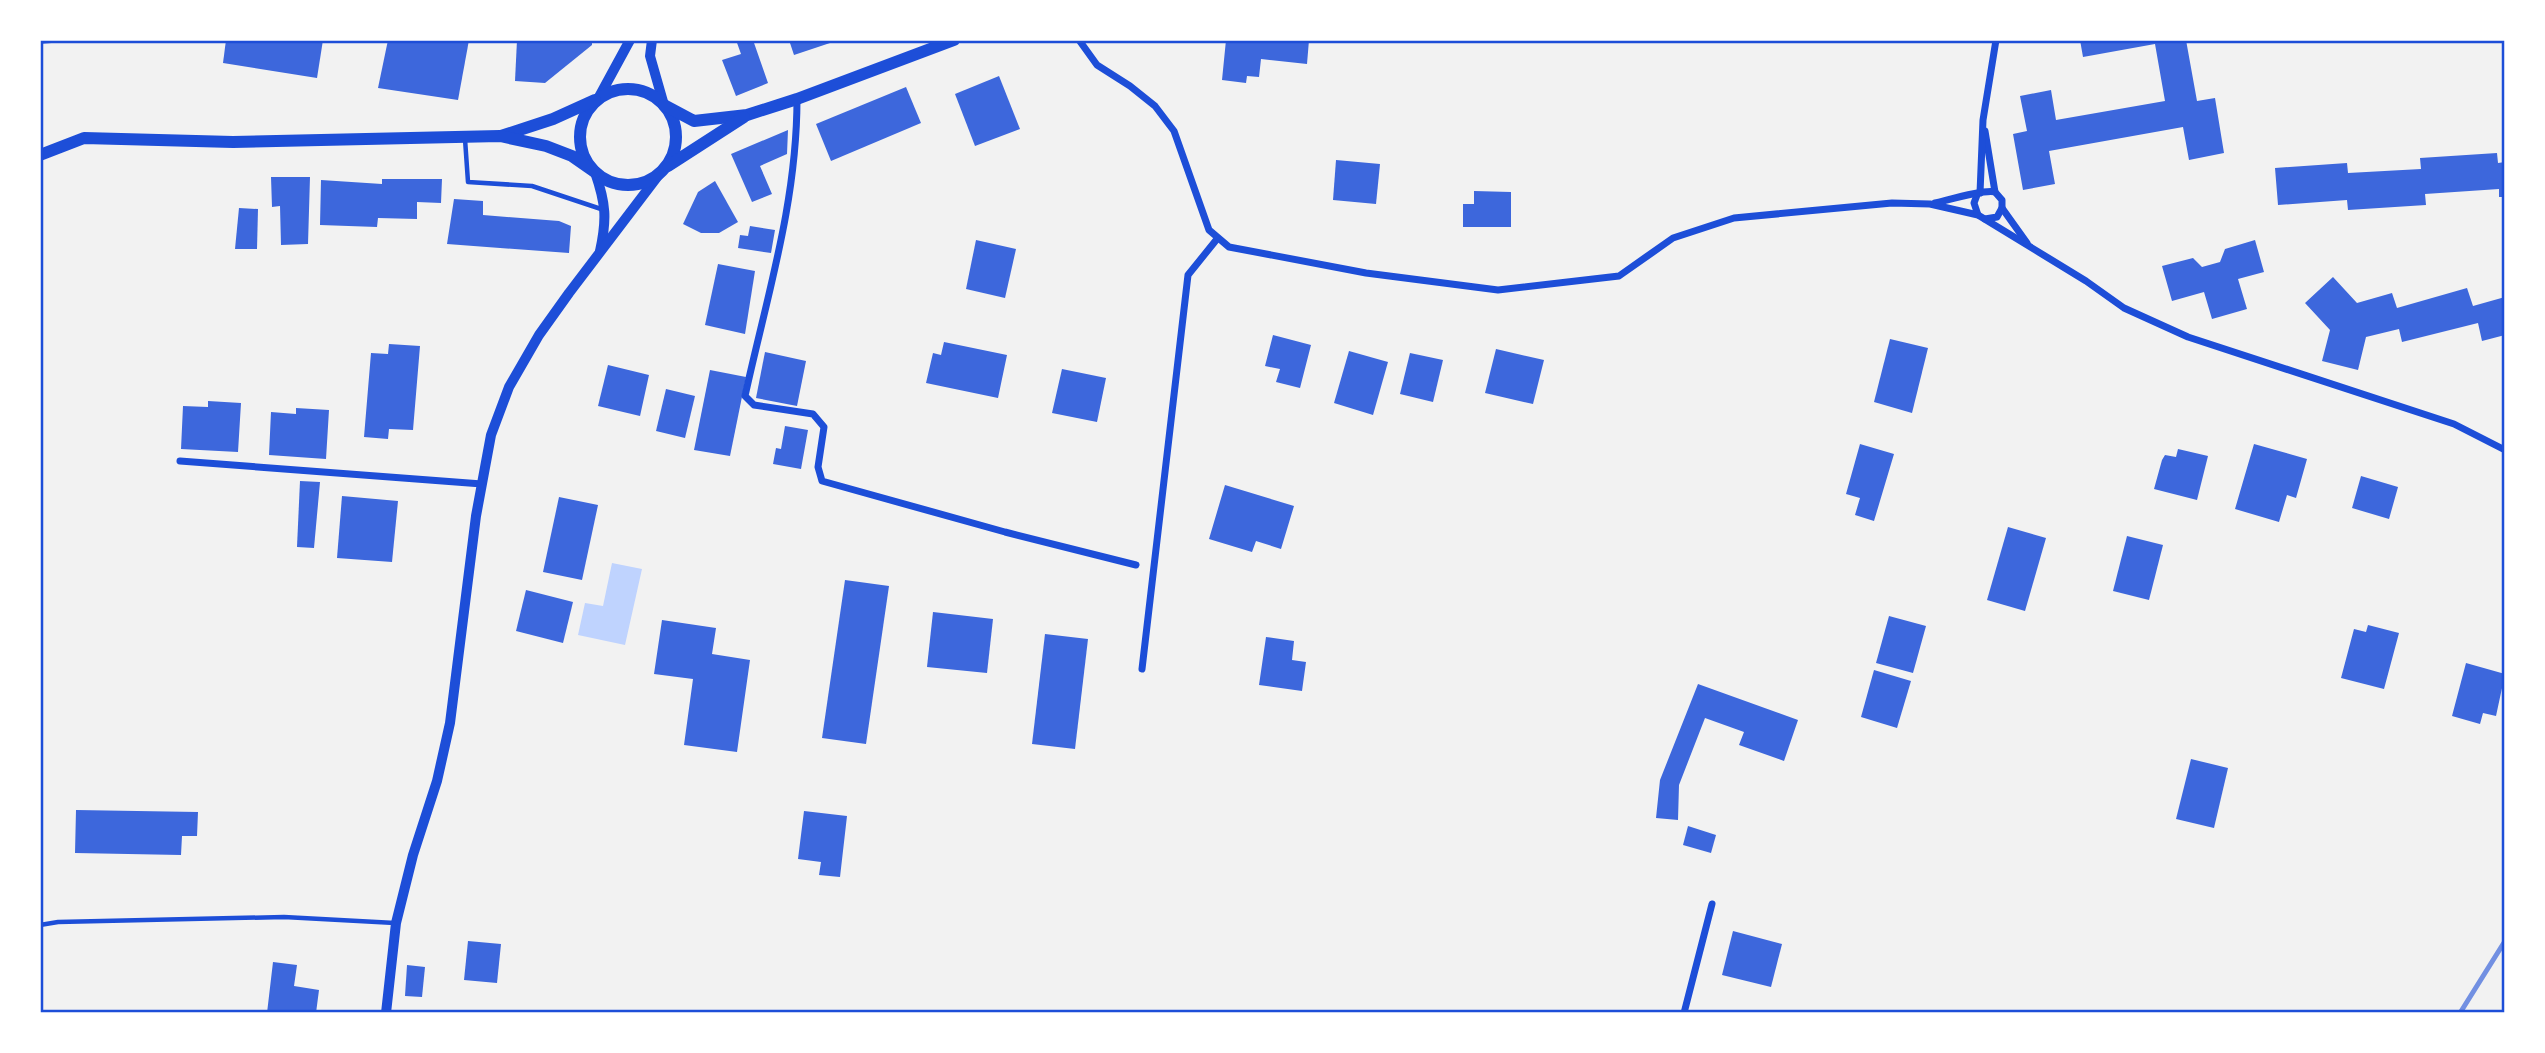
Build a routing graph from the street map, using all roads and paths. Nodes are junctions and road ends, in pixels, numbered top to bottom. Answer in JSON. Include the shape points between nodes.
{"nodes":[{"id":1,"x":630,"y":40,"type":"edge"},
{"id":2,"x":652,"y":40,"type":"edge"},
{"id":3,"x":954,"y":40,"type":"edge"},
{"id":4,"x":1079,"y":40,"type":"edge"},
{"id":5,"x":1996,"y":40,"type":"edge"},
{"id":6,"x":599,"y":97,"type":"junction"},
{"id":7,"x":797,"y":99,"type":"junction"},
{"id":8,"x":664,"y":105,"type":"junction"},
{"id":9,"x":747,"y":115,"type":"junction"},
{"id":10,"x":1983,"y":120,"type":"junction"},
{"id":11,"x":500,"y":136,"type":"junction"},
{"id":12,"x":465,"y":138,"type":"junction"},
{"id":13,"x":40,"y":155,"type":"edge"},
{"id":14,"x":664,"y":168,"type":"junction"},
{"id":15,"x":595,"y":172,"type":"junction"},
{"id":16,"x":1995,"y":192,"type":"junction"},
{"id":17,"x":1979,"y":194,"type":"junction"},
{"id":18,"x":1930,"y":204,"type":"junction"},
{"id":19,"x":2002,"y":208,"type":"junction"},
{"id":20,"x":605,"y":211,"type":"junction"},
{"id":21,"x":1981,"y":217,"type":"junction"},
{"id":22,"x":1217,"y":239,"type":"junction"},
{"id":23,"x":2029,"y":246,"type":"junction"},
{"id":24,"x":599,"y":255,"type":"junction"},
{"id":25,"x":2505,"y":450,"type":"edge"},
{"id":26,"x":180,"y":461,"type":"dead end"},
{"id":27,"x":482,"y":484,"type":"junction"},
{"id":28,"x":1136,"y":565,"type":"dead end"},
{"id":29,"x":1142,"y":669,"type":"dead end"},
{"id":30,"x":1712,"y":904,"type":"dead end"},
{"id":31,"x":396,"y":923,"type":"junction"},
{"id":32,"x":40,"y":925,"type":"edge"},
{"id":33,"x":386,"y":1013,"type":"edge"},
{"id":34,"x":1684,"y":1013,"type":"edge"}],
"edges":[{"from":1,"to":6,"type":"street"},
{"from":2,"to":8,"type":"street","via":[[650,56]]},
{"from":3,"to":7,"type":"main road"},
{"from":4,"to":22,"type":"street","via":[[1097,65],[1155,106],[1174,131],[1209,230]]},
{"from":5,"to":10,"type":"street"},
{"from":6,"to":8,"type":"main road","via":[[635,89]]},
{"from":6,"to":11,"type":"main road"},
{"from":6,"to":15,"type":"main road","via":[[579,132],[583,155]]},
{"from":7,"to":9,"type":"main road"},
{"from":7,"to":28,"type":"street","via":[[797,146],[785,222],[745,396],[754,405],[813,414],[824,427],[818,467],[822,481]]},
{"from":8,"to":9,"type":"main road","via":[[694,121]]},
{"from":8,"to":14,"type":"main road","via":[[676,140]]},
{"from":9,"to":14,"type":"main road"},
{"from":10,"to":16,"type":"street"},
{"from":10,"to":17,"type":"street"},
{"from":11,"to":12,"type":"main road"},
{"from":11,"to":15,"type":"main road","via":[[546,146]]},
{"from":12,"to":13,"type":"main road","via":[[233,142],[84,138]]},
{"from":12,"to":20,"type":"lane","via":[[468,182],[532,186]]},
{"from":14,"to":15,"type":"main road","via":[[650,179],[630,185],[610,182]]},
{"from":14,"to":24,"type":"street"},
{"from":15,"to":20,"type":"street"},
{"from":16,"to":17,"type":"street"},
{"from":16,"to":19,"type":"street"},
{"from":17,"to":18,"type":"street"},
{"from":17,"to":21,"type":"street","via":[[1974,203]]},
{"from":18,"to":21,"type":"street"},
{"from":18,"to":22,"type":"street","via":[[1892,203],[1734,218],[1674,238],[1619,276],[1497,290],[1366,273],[1229,247]]},
{"from":19,"to":21,"type":"street","via":[[1997,217]]},
{"from":19,"to":23,"type":"street"},
{"from":20,"to":24,"type":"street"},
{"from":21,"to":23,"type":"street"},
{"from":22,"to":29,"type":"street","via":[[1188,275]]},
{"from":23,"to":25,"type":"street","via":[[2124,308],[2188,337],[2454,424]]},
{"from":24,"to":27,"type":"street","via":[[539,335],[509,387],[491,435]]},
{"from":26,"to":27,"type":"street"},
{"from":27,"to":31,"type":"street","via":[[450,723]]},
{"from":30,"to":34,"type":"street"},
{"from":31,"to":32,"type":"lane","via":[[284,917]]},
{"from":31,"to":33,"type":"street"}]}
